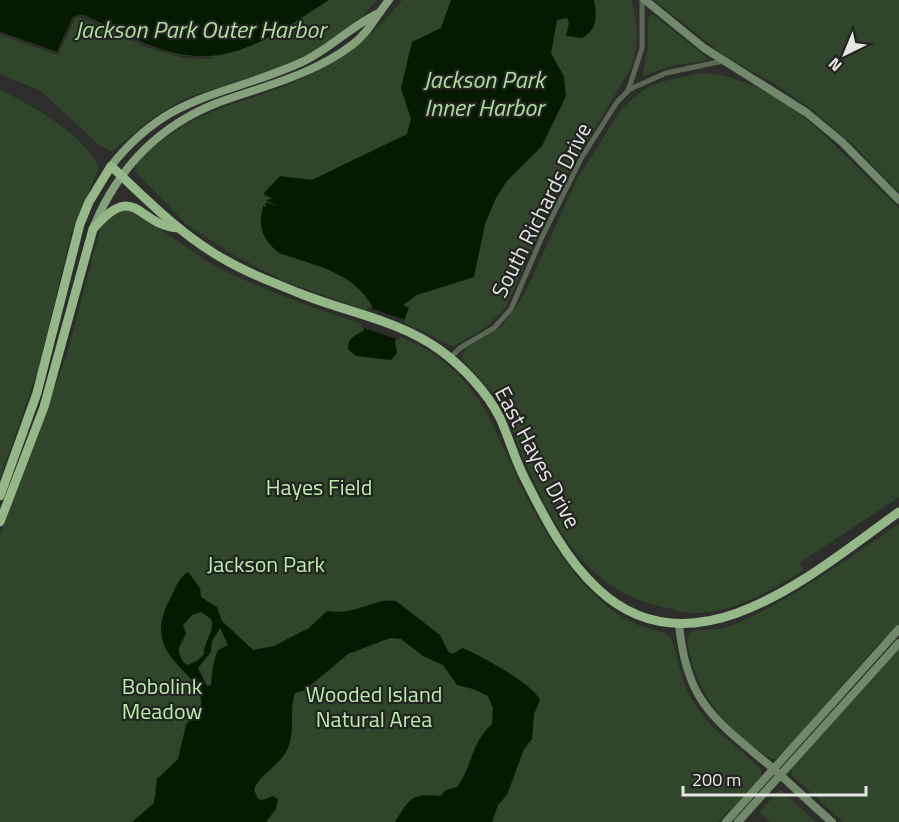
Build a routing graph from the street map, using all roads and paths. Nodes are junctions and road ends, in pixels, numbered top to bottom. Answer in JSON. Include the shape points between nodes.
{"nodes":[{"id":1,"x":389,"y":0,"type":"edge"},
{"id":2,"x":644,"y":0,"type":"edge"},
{"id":3,"x":379,"y":12,"type":"junction"},
{"id":4,"x":723,"y":61,"type":"junction"},
{"id":5,"x":628,"y":91,"type":"junction"},
{"id":6,"x":111,"y":166,"type":"junction"},
{"id":7,"x":121,"y":175,"type":"junction"},
{"id":8,"x":899,"y":200,"type":"edge"},
{"id":9,"x":179,"y":228,"type":"junction"},
{"id":10,"x":93,"y":230,"type":"junction"},
{"id":11,"x":450,"y":358,"type":"junction"},
{"id":12,"x":0,"y":496,"type":"edge"},
{"id":13,"x":899,"y":512,"type":"edge"},
{"id":14,"x":0,"y":522,"type":"edge"},
{"id":15,"x":679,"y":624,"type":"junction"},
{"id":16,"x":899,"y":630,"type":"edge"},
{"id":17,"x":899,"y":643,"type":"edge"},
{"id":18,"x":773,"y":769,"type":"junction"},
{"id":19,"x":780,"y":775,"type":"junction"},
{"id":20,"x":726,"y":822,"type":"edge"},
{"id":21,"x":738,"y":822,"type":"edge"},
{"id":22,"x":832,"y":822,"type":"edge"}],
"edges":[{"from":1,"to":3,"type":"main road"},
{"from":2,"to":4,"type":"main road"},
{"from":2,"to":5,"type":"street","name":"South Richards Drive","via":[[642,48]]},
{"from":3,"to":6,"type":"main road","via":[[303,62],[176,109],[141,133]]},
{"from":3,"to":7,"type":"main road","via":[[372,28],[321,65],[218,103],[172,125],[144,148]]},
{"from":4,"to":5,"type":"street","name":"South Richards Drive","via":[[666,73]]},
{"from":4,"to":8,"type":"main road","via":[[807,113]]},
{"from":5,"to":11,"type":"street","name":"South Richards Drive","via":[[582,157],[511,309],[494,328]]},
{"from":6,"to":7,"type":"highway","name":"East Hayes Drive"},
{"from":6,"to":12,"type":"highway","via":[[80,224],[37,393]]},
{"from":7,"to":9,"type":"highway","name":"East Hayes Drive"},
{"from":7,"to":10,"type":"main road"},
{"from":9,"to":10,"type":"highway","via":[[165,228],[138,209],[124,206],[108,212]]},
{"from":9,"to":11,"type":"highway","name":"East Hayes Drive","via":[[240,268],[407,331]]},
{"from":10,"to":14,"type":"highway","via":[[44,406]]},
{"from":11,"to":15,"type":"highway","name":"East Hayes Drive","via":[[496,410],[543,514],[582,572],[597,589],[626,608]]},
{"from":13,"to":15,"type":"highway","name":"East Hayes Drive","via":[[766,601],[713,622]]},
{"from":15,"to":18,"type":"main road","via":[[687,673],[703,705],[729,734]]},
{"from":16,"to":18,"type":"main road"},
{"from":17,"to":19,"type":"main road"},
{"from":18,"to":19,"type":"main road"},
{"from":18,"to":20,"type":"main road"},
{"from":19,"to":21,"type":"main road"},
{"from":19,"to":22,"type":"main road"}]}
